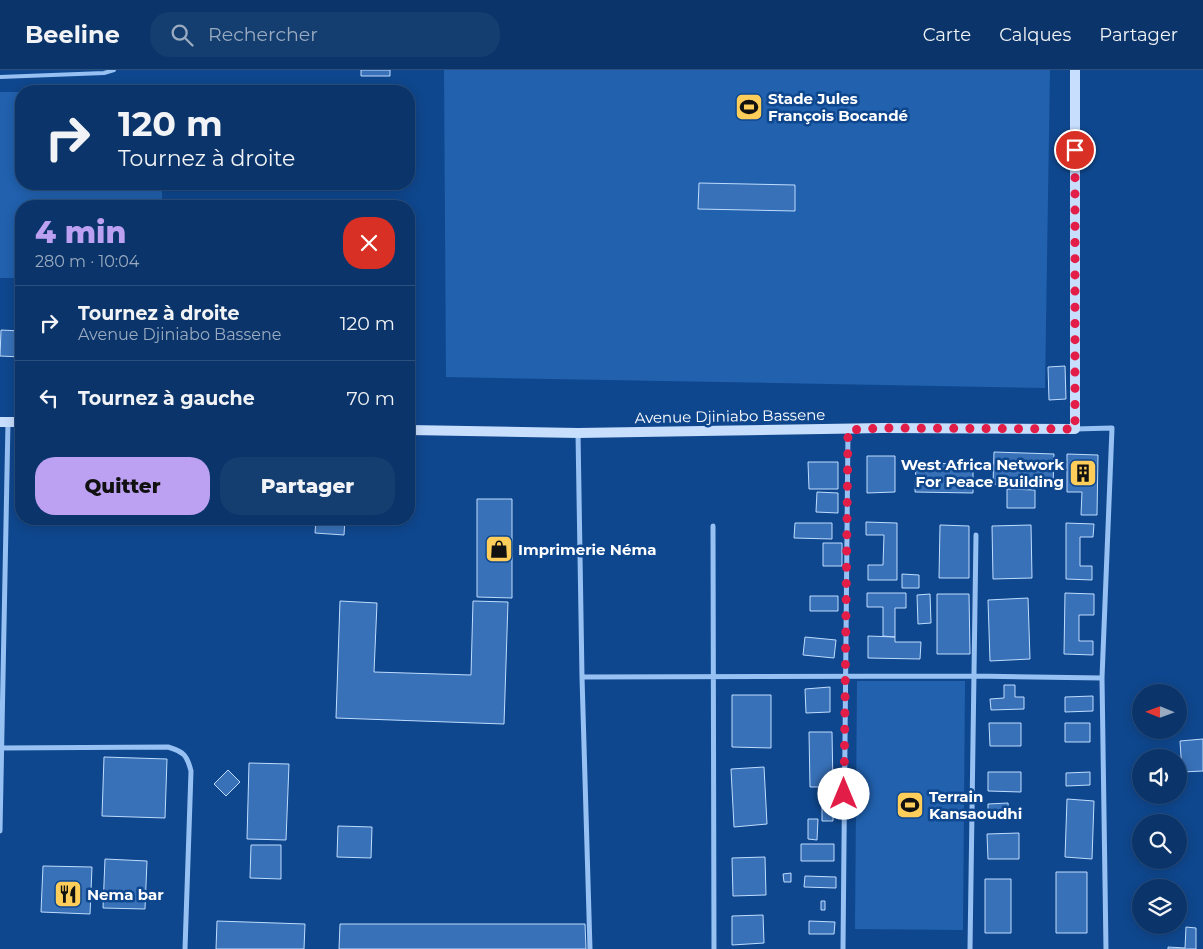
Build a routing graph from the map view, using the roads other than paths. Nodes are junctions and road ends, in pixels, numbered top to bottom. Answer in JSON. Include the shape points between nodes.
{"nodes":[{"id":1,"x":114,"y":70,"type":"edge"},
{"id":2,"x":1075,"y":70,"type":"edge"},
{"id":3,"x":0,"y":77,"type":"edge"},
{"id":4,"x":4,"y":422,"type":"edge"},
{"id":5,"x":1075,"y":429,"type":"junction"},
{"id":6,"x":415,"y":430,"type":"edge"},
{"id":7,"x":848,"y":430,"type":"junction"},
{"id":8,"x":578,"y":433,"type":"junction"},
{"id":9,"x":713,"y":526,"type":"dead end"},
{"id":10,"x":976,"y":535,"type":"dead end"},
{"id":11,"x":974,"y":676,"type":"junction"},
{"id":12,"x":582,"y":677,"type":"junction"},
{"id":13,"x":845,"y":677,"type":"junction"},
{"id":14,"x":713,"y":678,"type":"junction"},
{"id":15,"x":1102,"y":678,"type":"junction"},
{"id":16,"x":1,"y":748,"type":"edge"},
{"id":17,"x":0,"y":831,"type":"edge"},
{"id":18,"x":185,"y":949,"type":"edge"},
{"id":19,"x":590,"y":949,"type":"edge"},
{"id":20,"x":714,"y":949,"type":"edge"},
{"id":21,"x":843,"y":949,"type":"edge"},
{"id":22,"x":970,"y":949,"type":"edge"},
{"id":23,"x":1106,"y":949,"type":"edge"}],
"edges":[{"from":1,"to":3,"type":"lane"},
{"from":2,"to":5,"type":"main road"},
{"from":4,"to":16,"type":"street"},
{"from":5,"to":7,"type":"main road","name":"Avenue Djiniabo Bassene"},
{"from":5,"to":15,"type":"street","name":"Avenue Djiniabo Bassene","via":[[1112,428]]},
{"from":6,"to":8,"type":"main road","name":"Avenue Djiniabo Bassene"},
{"from":7,"to":8,"type":"main road","name":"Avenue Djiniabo Bassene"},
{"from":7,"to":13,"type":"street"},
{"from":8,"to":12,"type":"street"},
{"from":9,"to":14,"type":"street"},
{"from":10,"to":11,"type":"street"},
{"from":11,"to":13,"type":"street"},
{"from":11,"to":15,"type":"street"},
{"from":11,"to":22,"type":"street"},
{"from":12,"to":14,"type":"street"},
{"from":12,"to":19,"type":"street"},
{"from":13,"to":14,"type":"street"},
{"from":13,"to":21,"type":"street"},
{"from":14,"to":20,"type":"street"},
{"from":15,"to":23,"type":"street"},
{"from":16,"to":17,"type":"street"},
{"from":16,"to":18,"type":"street","via":[[168,747],[179,750],[188,758],[192,771]]}]}
